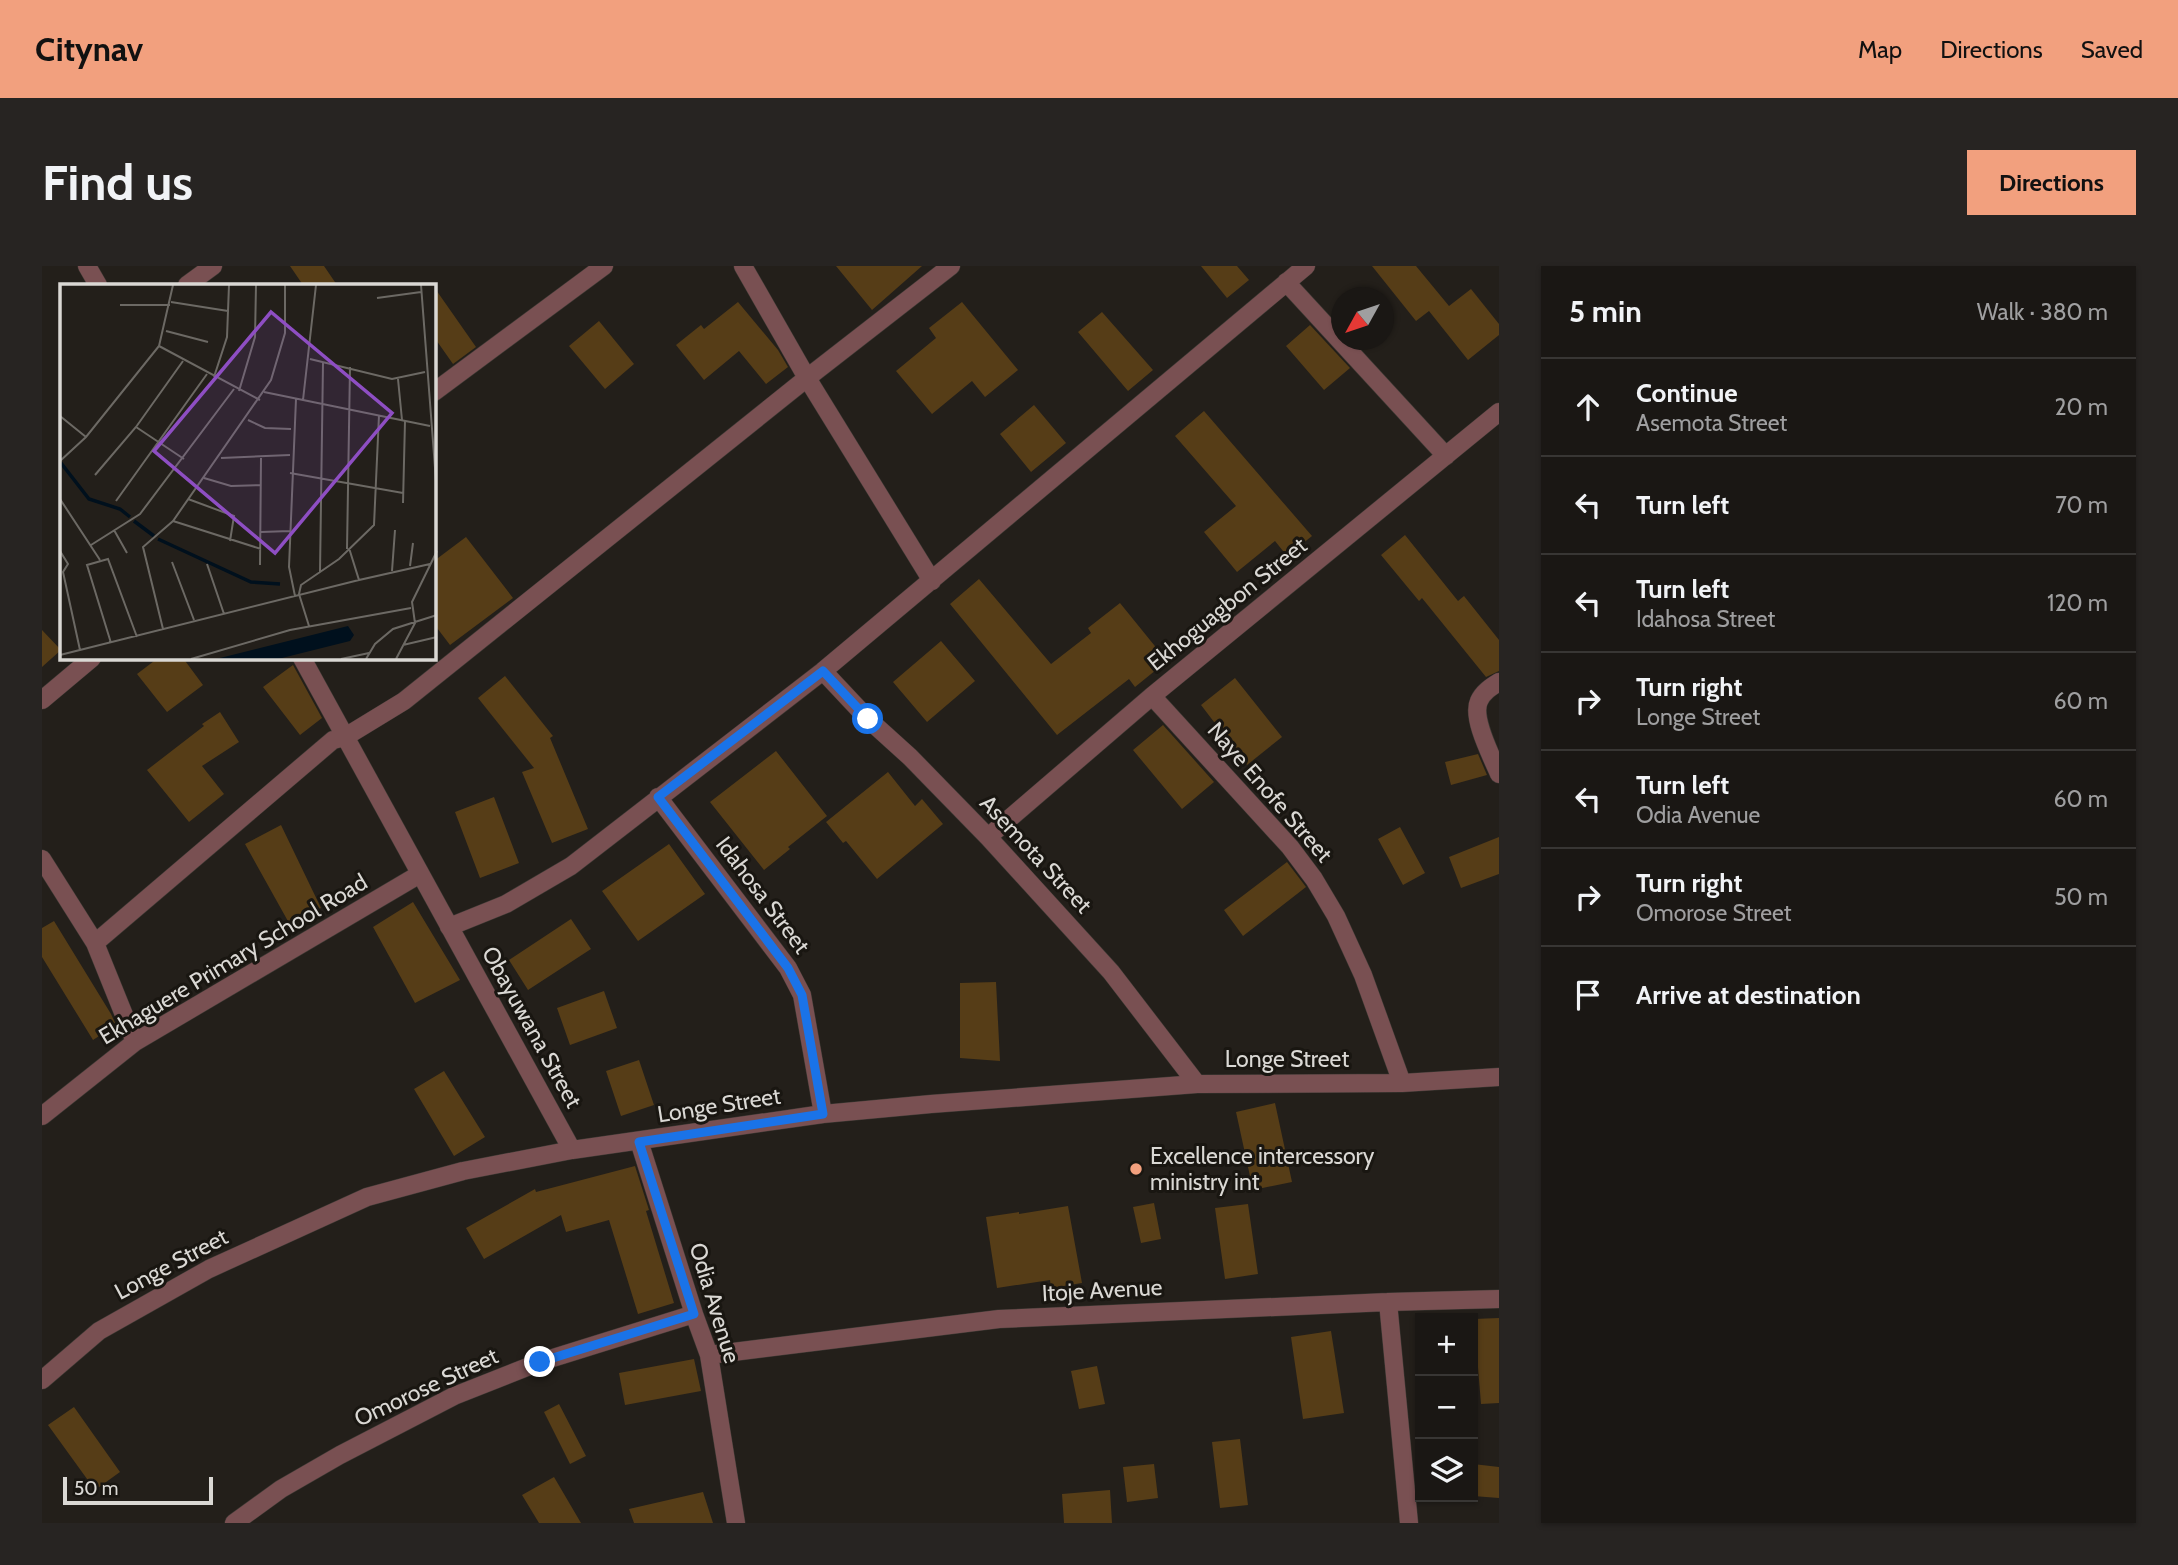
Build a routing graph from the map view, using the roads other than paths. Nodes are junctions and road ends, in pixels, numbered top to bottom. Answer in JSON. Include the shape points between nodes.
{"nodes":[{"id":1,"x":87,"y":266,"type":"edge"},
{"id":2,"x":213,"y":266,"type":"edge"},
{"id":3,"x":604,"y":266,"type":"edge"},
{"id":4,"x":743,"y":266,"type":"edge"},
{"id":5,"x":951,"y":266,"type":"edge"},
{"id":6,"x":1306,"y":266,"type":"edge"},
{"id":7,"x":1286,"y":282,"type":"junction"},
{"id":8,"x":97,"y":284,"type":"edge"},
{"id":9,"x":188,"y":284,"type":"edge"},
{"id":10,"x":807,"y":378,"type":"junction"},
{"id":11,"x":436,"y":391,"type":"edge"},
{"id":12,"x":1499,"y":412,"type":"edge"},
{"id":13,"x":1446,"y":456,"type":"junction"},
{"id":14,"x":932,"y":581,"type":"junction"},
{"id":15,"x":90,"y":660,"type":"edge"},
{"id":16,"x":303,"y":660,"type":"edge"},
{"id":17,"x":823,"y":671,"type":"junction"},
{"id":18,"x":1499,"y":682,"type":"edge"},
{"id":19,"x":1152,"y":696,"type":"junction"},
{"id":20,"x":42,"y":700,"type":"edge"},
{"id":21,"x":345,"y":737,"type":"junction"},
{"id":22,"x":1499,"y":774,"type":"edge"},
{"id":23,"x":658,"y":797,"type":"junction"},
{"id":24,"x":988,"y":836,"type":"junction"},
{"id":25,"x":42,"y":859,"type":"edge"},
{"id":26,"x":420,"y":874,"type":"junction"},
{"id":27,"x":449,"y":927,"type":"junction"},
{"id":28,"x":94,"y":943,"type":"junction"},
{"id":29,"x":135,"y":1042,"type":"junction"},
{"id":30,"x":1499,"y":1077,"type":"edge"},
{"id":31,"x":1402,"y":1083,"type":"junction"},
{"id":32,"x":1197,"y":1084,"type":"junction"},
{"id":33,"x":823,"y":1114,"type":"junction"},
{"id":34,"x":42,"y":1116,"type":"edge"},
{"id":35,"x":639,"y":1142,"type":"junction"},
{"id":36,"x":572,"y":1150,"type":"junction"},
{"id":37,"x":1499,"y":1299,"type":"edge"},
{"id":38,"x":1388,"y":1302,"type":"junction"},
{"id":39,"x":694,"y":1314,"type":"junction"},
{"id":40,"x":709,"y":1355,"type":"junction"},
{"id":41,"x":42,"y":1380,"type":"edge"},
{"id":42,"x":234,"y":1523,"type":"edge"},
{"id":43,"x":736,"y":1523,"type":"edge"},
{"id":44,"x":1409,"y":1523,"type":"edge"}],
"edges":[{"from":1,"to":8,"type":"street"},
{"from":2,"to":9,"type":"street"},
{"from":3,"to":11,"type":"street"},
{"from":4,"to":10,"type":"street"},
{"from":5,"to":10,"type":"street"},
{"from":6,"to":7,"type":"street"},
{"from":7,"to":13,"type":"street"},
{"from":7,"to":14,"type":"street"},
{"from":10,"to":14,"type":"street"},
{"from":10,"to":21,"type":"street","via":[[404,701]]},
{"from":12,"to":13,"type":"street","name":"Ekhoguagbon Street"},
{"from":13,"to":19,"type":"street","name":"Ekhoguagbon Street"},
{"from":14,"to":17,"type":"street"},
{"from":15,"to":20,"type":"street"},
{"from":16,"to":21,"type":"street","name":"Obayuwana Street"},
{"from":17,"to":23,"type":"street"},
{"from":17,"to":24,"type":"street","name":"Asemota Street"},
{"from":18,"to":22,"type":"street","via":[[1478,703],[1477,718]]},
{"from":19,"to":24,"type":"street","name":"Ekhoguagbon Street"},
{"from":19,"to":31,"type":"street","name":"Naye Enofe Street","via":[[1314,879],[1363,975]]},
{"from":21,"to":26,"type":"street","name":"Obayuwana Street"},
{"from":21,"to":28,"type":"street","via":[[333,740]]},
{"from":23,"to":27,"type":"street","via":[[571,866],[506,904]]},
{"from":23,"to":33,"type":"street","name":"Idahosa Street","via":[[788,968],[802,995]]},
{"from":24,"to":32,"type":"street","name":"Asemota Street","via":[[1111,972]]},
{"from":25,"to":28,"type":"street"},
{"from":26,"to":27,"type":"street","name":"Obayuwana Street"},
{"from":26,"to":29,"type":"street","name":"Ekhaguere Primary School Road"},
{"from":27,"to":36,"type":"street","name":"Obayuwana Street"},
{"from":28,"to":29,"type":"street"},
{"from":29,"to":34,"type":"street","name":"Ekhaguere Primary School Road"},
{"from":30,"to":31,"type":"street","name":"Longe Street"},
{"from":31,"to":32,"type":"street","name":"Longe Street"},
{"from":32,"to":33,"type":"street","name":"Longe Street"},
{"from":33,"to":35,"type":"street","name":"Longe Street"},
{"from":35,"to":36,"type":"street","name":"Longe Street"},
{"from":35,"to":39,"type":"street","name":"Odia Avenue"},
{"from":36,"to":41,"type":"street","name":"Longe Street","via":[[367,1196],[209,1269],[99,1331]]},
{"from":37,"to":38,"type":"street","name":"Itoje Avenue"},
{"from":38,"to":40,"type":"street","name":"Itoje Avenue","via":[[999,1319]]},
{"from":38,"to":44,"type":"street"},
{"from":39,"to":40,"type":"street","name":"Odia Avenue"},
{"from":39,"to":42,"type":"street","name":"Omorose Street","via":[[540,1362],[454,1396],[281,1489]]},
{"from":40,"to":43,"type":"street","name":"Odia Avenue"}]}
